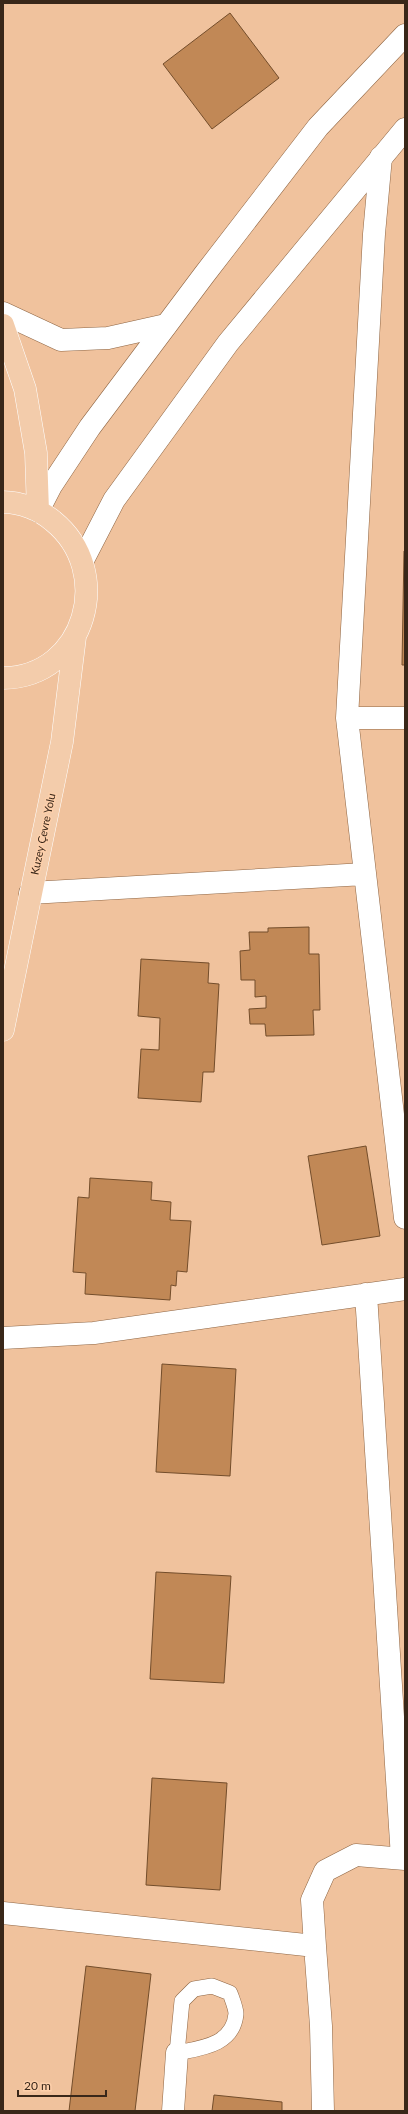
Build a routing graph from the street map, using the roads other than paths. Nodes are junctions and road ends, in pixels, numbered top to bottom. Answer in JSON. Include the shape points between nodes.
{"nodes":[{"id":1,"x":405,"y":35,"type":"edge"},
{"id":2,"x":405,"y":129,"type":"edge"},
{"id":3,"x":382,"y":157,"type":"junction"},
{"id":4,"x":3,"y":313,"type":"edge"},
{"id":5,"x":3,"y":325,"type":"edge"},
{"id":6,"x":166,"y":325,"type":"junction"},
{"id":7,"x":3,"y":502,"type":"edge"},
{"id":8,"x":38,"y":511,"type":"junction"},
{"id":9,"x":83,"y":560,"type":"junction"},
{"id":10,"x":74,"y":637,"type":"junction"},
{"id":11,"x":3,"y":678,"type":"edge"},
{"id":12,"x":347,"y":718,"type":"junction"},
{"id":13,"x":405,"y":718,"type":"edge"},
{"id":14,"x":365,"y":874,"type":"junction"},
{"id":15,"x":30,"y":893,"type":"junction"},
{"id":16,"x":3,"y":1030,"type":"edge"},
{"id":17,"x":405,"y":1218,"type":"edge"},
{"id":18,"x":405,"y":1289,"type":"edge"},
{"id":19,"x":366,"y":1294,"type":"junction"},
{"id":20,"x":3,"y":1338,"type":"edge"},
{"id":21,"x":404,"y":1858,"type":"edge"},
{"id":22,"x":3,"y":1913,"type":"edge"},
{"id":23,"x":315,"y":1946,"type":"junction"},
{"id":24,"x":177,"y":2053,"type":"junction"},
{"id":25,"x":173,"y":2111,"type":"edge"},
{"id":26,"x":322,"y":2111,"type":"edge"}],
"edges":[{"from":1,"to":6,"type":"street","via":[[318,128]]},
{"from":2,"to":3,"type":"street"},
{"from":3,"to":9,"type":"street","via":[[228,343],[114,500]]},
{"from":3,"to":12,"type":"street","via":[[374,242]]},
{"from":4,"to":6,"type":"street","via":[[61,340],[108,338]]},
{"from":5,"to":8,"type":"main road","via":[[25,389],[36,453]]},
{"from":6,"to":8,"type":"street","via":[[90,427],[51,486]]},
{"from":7,"to":8,"type":"main road"},
{"from":8,"to":9,"type":"main road","via":[[61,527]]},
{"from":9,"to":10,"type":"main road","via":[[87,599],[83,619]]},
{"from":10,"to":11,"type":"main road","via":[[62,653],[47,665],[29,674]]},
{"from":10,"to":15,"type":"main road","name":"Kuzey Çevre Yolu","via":[[62,742]]},
{"from":12,"to":13,"type":"street"},
{"from":12,"to":14,"type":"street"},
{"from":14,"to":15,"type":"street"},
{"from":14,"to":17,"type":"street"},
{"from":15,"to":16,"type":"main road","name":"Kuzey Çevre Yolu"},
{"from":18,"to":19,"type":"street"},
{"from":19,"to":20,"type":"street","via":[[94,1333]]},
{"from":19,"to":21,"type":"street"},
{"from":21,"to":23,"type":"street","via":[[356,1855],[325,1870],[312,1900]]},
{"from":22,"to":23,"type":"street"},
{"from":23,"to":26,"type":"street","via":[[321,2026]]},
{"from":24,"to":24,"type":"lane","via":[[215,2045],[232,2030],[236,2013],[230,1993],[212,1986],[194,1989],[182,2001]]},
{"from":24,"to":25,"type":"street"}]}
